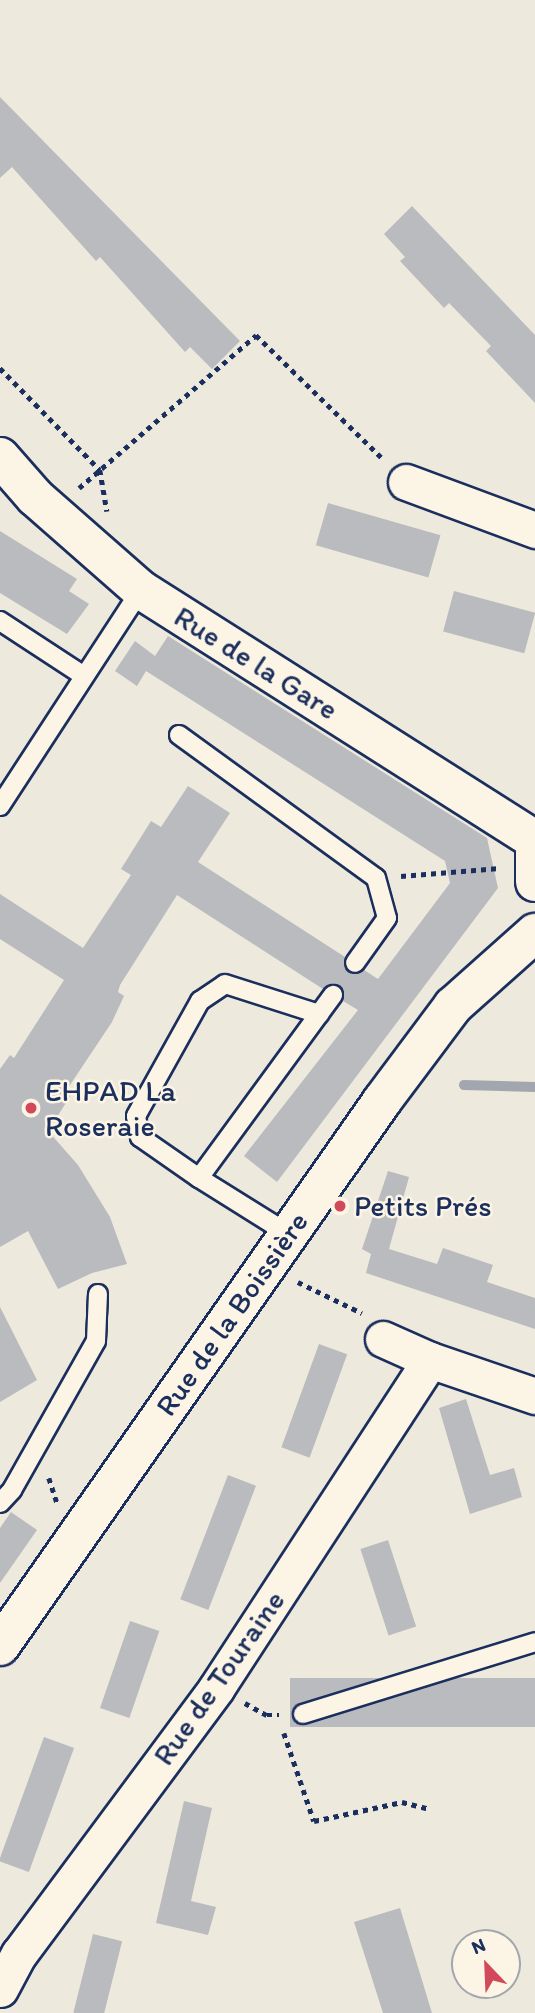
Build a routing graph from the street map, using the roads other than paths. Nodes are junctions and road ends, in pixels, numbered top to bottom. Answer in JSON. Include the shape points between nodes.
{"nodes":[{"id":1,"x":0,"y":457,"type":"edge"},
{"id":2,"x":406,"y":482,"type":"road end"},
{"id":3,"x":535,"y":530,"type":"edge"},
{"id":4,"x":141,"y":590,"type":"junction"},
{"id":5,"x":0,"y":621,"type":"edge"},
{"id":6,"x":84,"y":676,"type":"junction"},
{"id":7,"x":179,"y":736,"type":"dead end"},
{"id":8,"x":0,"y":806,"type":"edge"},
{"id":9,"x":534,"y":860,"type":"edge"},
{"id":10,"x":535,"y":933,"type":"edge"},
{"id":11,"x":355,"y":963,"type":"dead end"},
{"id":12,"x":333,"y":995,"type":"dead end"},
{"id":13,"x":319,"y":1014,"type":"junction"},
{"id":14,"x":199,"y":1178,"type":"junction"},
{"id":15,"x":279,"y":1245,"type":"junction"},
{"id":16,"x":98,"y":1294,"type":"dead end"},
{"id":17,"x":383,"y":1339,"type":"road end"},
{"id":18,"x":430,"y":1360,"type":"junction"},
{"id":19,"x":535,"y":1396,"type":"edge"},
{"id":20,"x":0,"y":1503,"type":"edge"},
{"id":21,"x":535,"y":1642,"type":"edge"},
{"id":22,"x":0,"y":1646,"type":"edge"},
{"id":23,"x":303,"y":1714,"type":"road end"},
{"id":24,"x":0,"y":1989,"type":"edge"}],
"edges":[{"from":1,"to":4,"type":"main road","name":"Rue de la Gare","via":[[51,512]]},
{"from":2,"to":3,"type":"street"},
{"from":4,"to":6,"type":"lane"},
{"from":4,"to":9,"type":"main road","name":"Rue de la Gare"},
{"from":5,"to":6,"type":"lane"},
{"from":6,"to":8,"type":"lane"},
{"from":7,"to":11,"type":"lane","via":[[376,878],[387,918]]},
{"from":10,"to":15,"type":"main road","name":"Rue de la Boissière","via":[[453,1006]]},
{"from":12,"to":13,"type":"lane"},
{"from":13,"to":14,"type":"lane"},
{"from":13,"to":14,"type":"lane","via":[[225,984],[200,1001],[136,1115],[140,1137]]},
{"from":14,"to":15,"type":"lane"},
{"from":15,"to":22,"type":"main road","name":"Rue de la Boissière"},
{"from":16,"to":20,"type":"lane","via":[[96,1341]]},
{"from":17,"to":18,"type":"street"},
{"from":18,"to":19,"type":"street"},
{"from":18,"to":24,"type":"street","name":"Rue de Touraine","via":[[217,1687],[19,1954]]},
{"from":21,"to":23,"type":"lane"}]}
